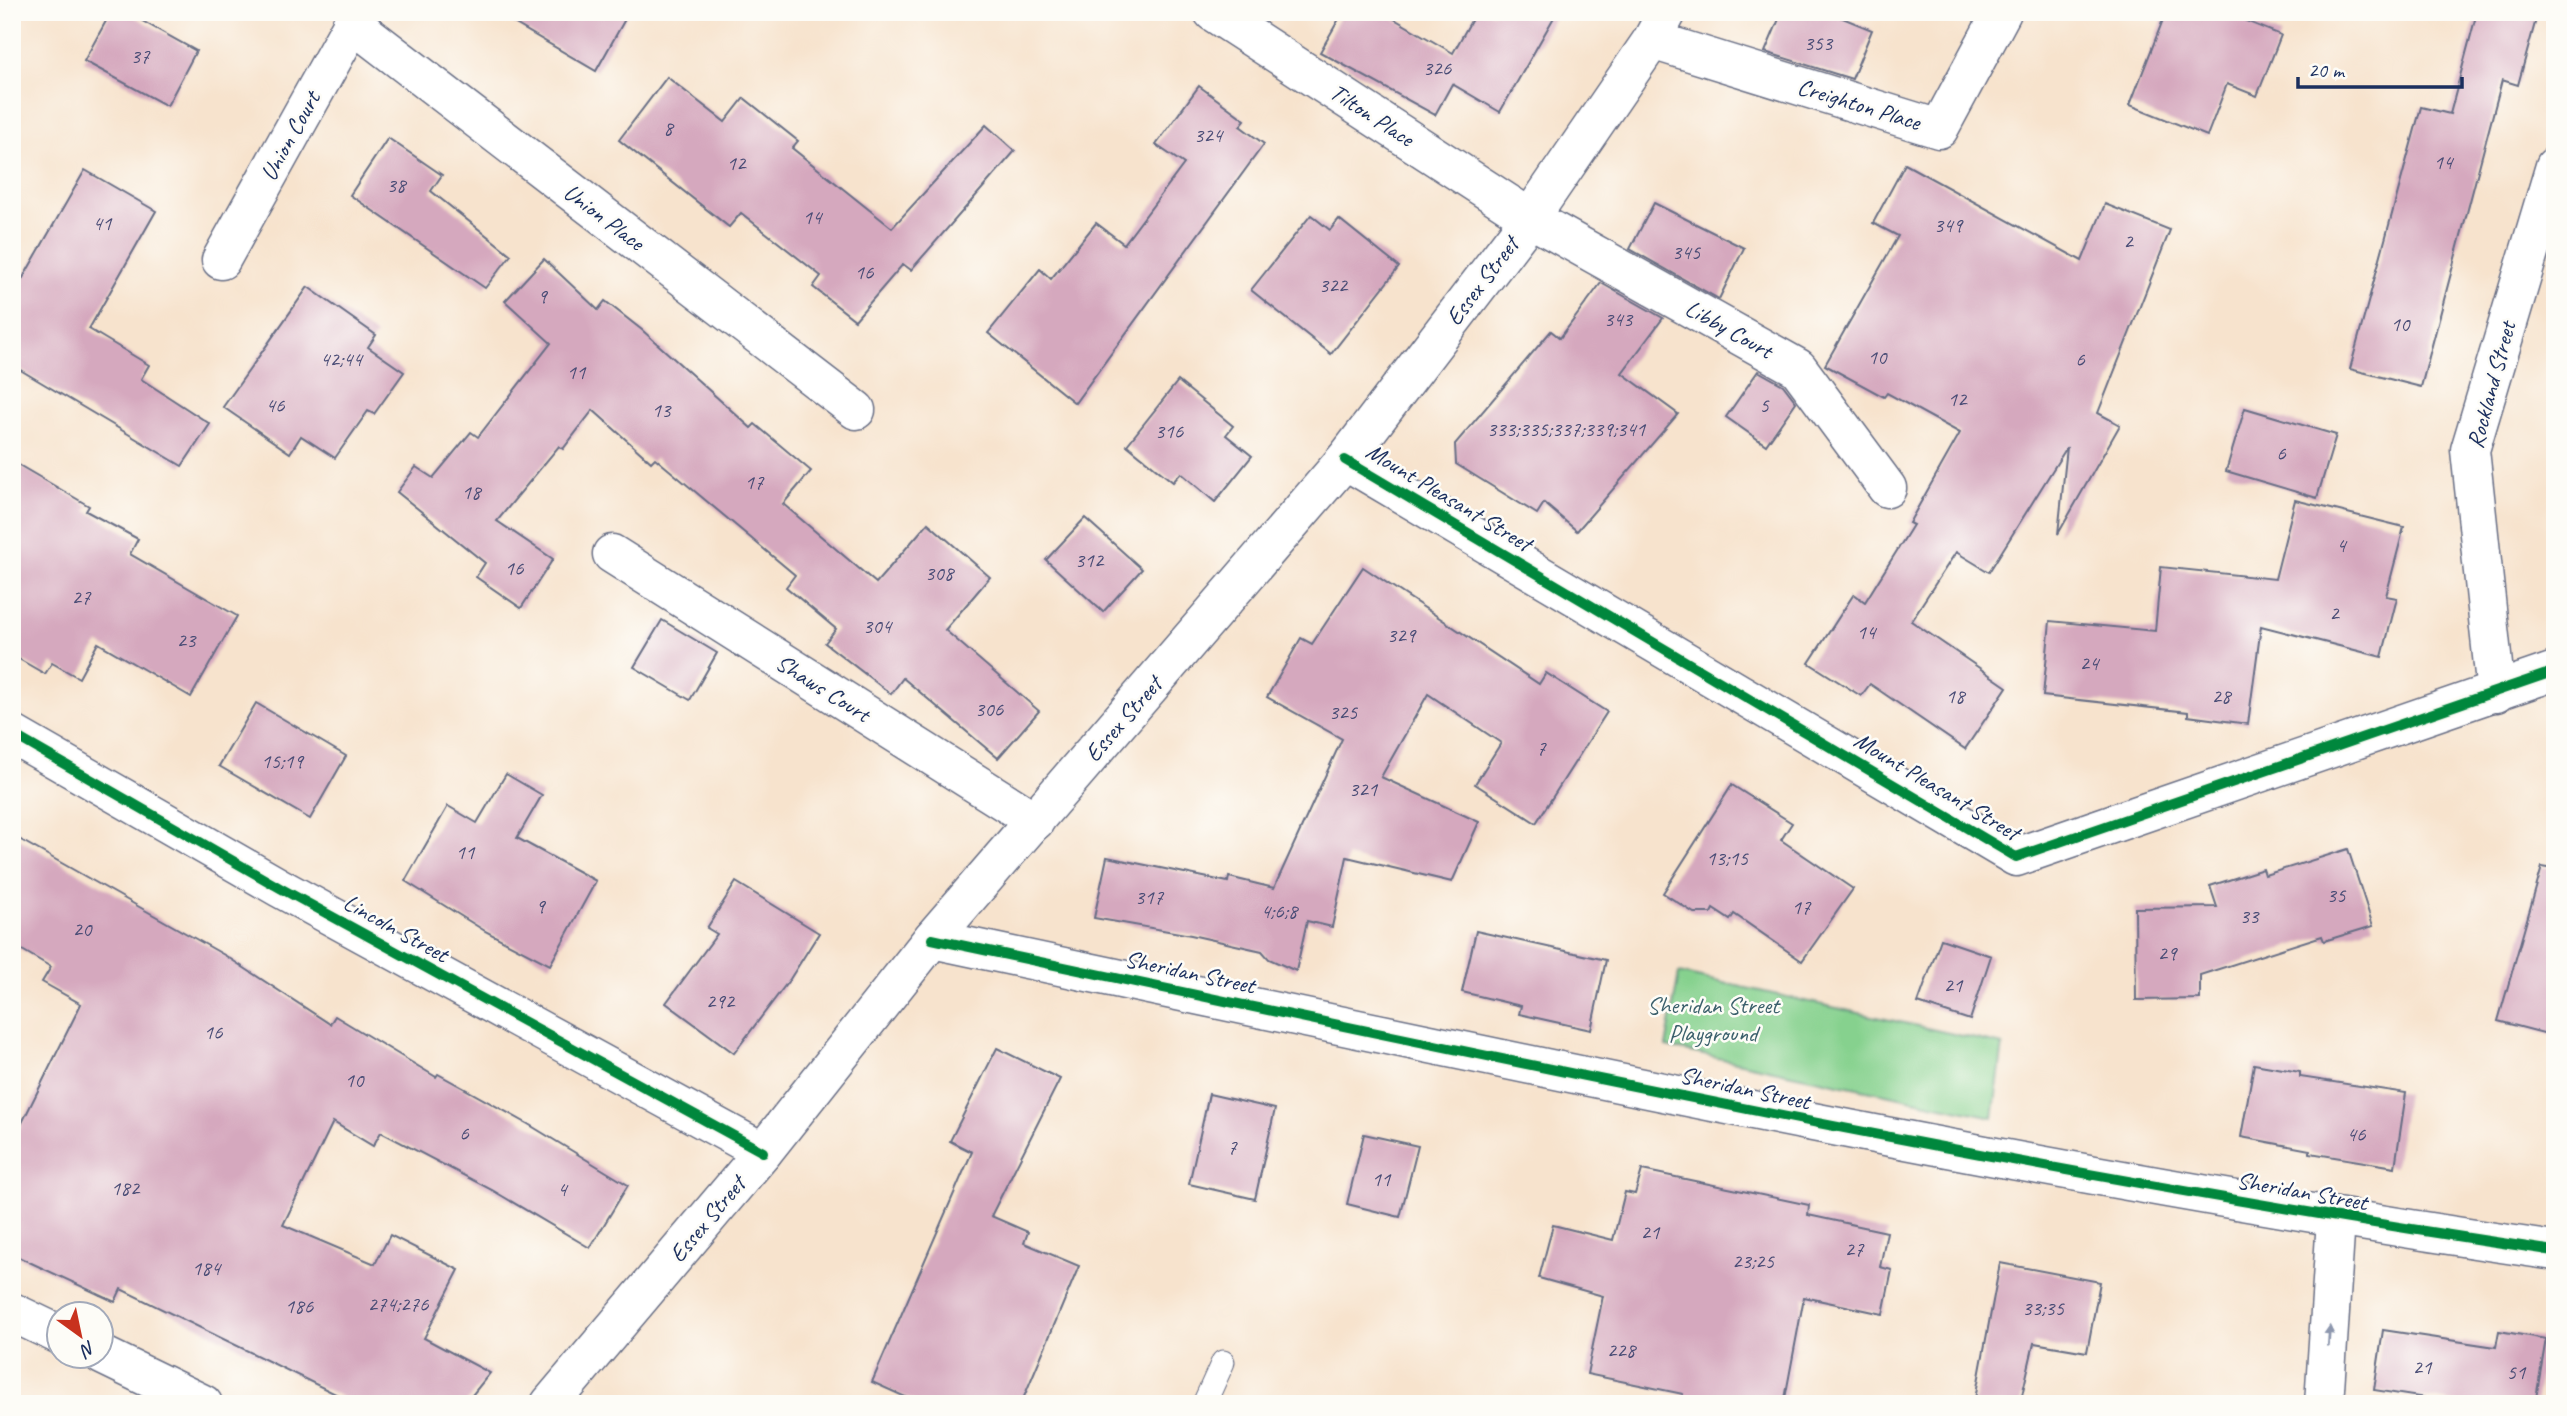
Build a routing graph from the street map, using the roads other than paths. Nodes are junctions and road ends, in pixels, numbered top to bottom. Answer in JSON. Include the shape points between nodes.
{"nodes":[{"id":1,"x":1213,"y":12,"type":"edge"},
{"id":2,"x":2002,"y":12,"type":"edge"},
{"id":3,"x":355,"y":18,"type":"edge"},
{"id":4,"x":1660,"y":26,"type":"edge"},
{"id":5,"x":2555,"y":166,"type":"edge"},
{"id":6,"x":1530,"y":218,"type":"junction"},
{"id":7,"x":221,"y":260,"type":"dead end"},
{"id":8,"x":856,"y":410,"type":"dead end"},
{"id":9,"x":1345,"y":460,"type":"junction"},
{"id":10,"x":1886,"y":488,"type":"dead end"},
{"id":11,"x":612,"y":554,"type":"dead end"},
{"id":12,"x":2555,"y":671,"type":"edge"},
{"id":13,"x":2496,"y":693,"type":"junction"},
{"id":14,"x":12,"y":734,"type":"edge"},
{"id":15,"x":1035,"y":821,"type":"junction"},
{"id":16,"x":932,"y":939,"type":"junction"},
{"id":17,"x":763,"y":1152,"type":"junction"},
{"id":18,"x":2336,"y":1219,"type":"junction"},
{"id":19,"x":2555,"y":1251,"type":"edge"},
{"id":20,"x":12,"y":1312,"type":"edge"},
{"id":21,"x":46,"y":1328,"type":"edge"},
{"id":22,"x":116,"y":1361,"type":"edge"},
{"id":23,"x":1223,"y":1362,"type":"dead end"},
{"id":24,"x":203,"y":1404,"type":"edge"},
{"id":25,"x":550,"y":1404,"type":"edge"},
{"id":26,"x":1204,"y":1404,"type":"edge"},
{"id":27,"x":2325,"y":1404,"type":"edge"}],
"edges":[{"from":1,"to":6,"type":"street","name":"Tilton Place"},
{"from":2,"to":4,"type":"street","name":"Creighton Place","via":[[1939,129]]},
{"from":3,"to":7,"type":"street","name":"Union Court"},
{"from":3,"to":8,"type":"street","name":"Union Place"},
{"from":4,"to":6,"type":"street","name":"Essex Street"},
{"from":5,"to":13,"type":"street","name":"Rockland Street","via":[[2470,450]]},
{"from":6,"to":9,"type":"street","name":"Essex Street"},
{"from":6,"to":10,"type":"street","name":"Libby Court","via":[[1798,368]]},
{"from":9,"to":13,"type":"street","name":"Mount Pleasant Street","via":[[2016,858]]},
{"from":9,"to":15,"type":"street","name":"Essex Street"},
{"from":11,"to":15,"type":"street","name":"Shaws Court"},
{"from":12,"to":13,"type":"street","name":"Mount Pleasant Street"},
{"from":14,"to":17,"type":"street","name":"Lincoln Street","via":[[280,888]]},
{"from":15,"to":16,"type":"street","name":"Essex Street"},
{"from":16,"to":17,"type":"street","name":"Essex Street"},
{"from":16,"to":18,"type":"street","name":"Sheridan Street","via":[[1798,1121]]},
{"from":17,"to":25,"type":"street","name":"Essex Street"},
{"from":18,"to":19,"type":"street","name":"Sheridan Street"},
{"from":27,"to":18,"type":"street","one_way":true},
{"from":20,"to":21,"type":"street"},
{"from":22,"to":24,"type":"street"},
{"from":23,"to":26,"type":"lane"}]}
